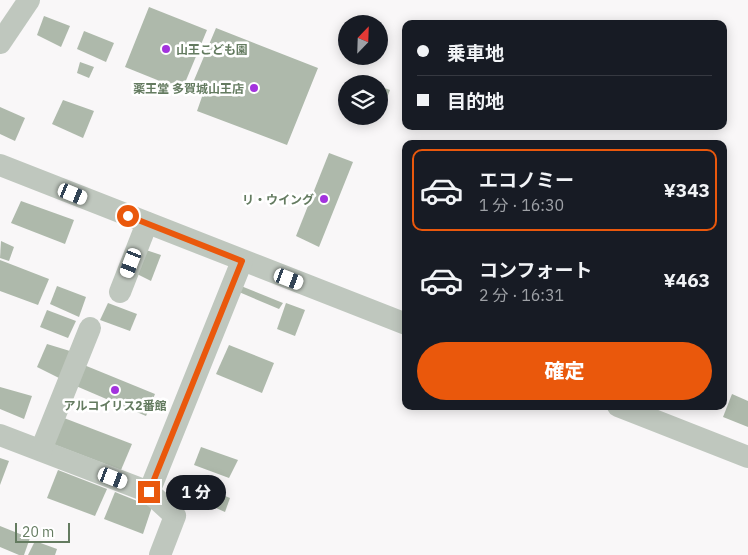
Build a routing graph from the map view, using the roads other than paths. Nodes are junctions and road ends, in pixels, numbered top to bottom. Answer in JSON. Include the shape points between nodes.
{"nodes":[{"id":1,"x":29,"y":0,"type":"edge"},
{"id":2,"x":0,"y":43,"type":"edge"},
{"id":3,"x":0,"y":166,"type":"edge"},
{"id":4,"x":147,"y":223,"type":"junction"},
{"id":5,"x":242,"y":261,"type":"junction"},
{"id":6,"x":120,"y":292,"type":"dead end"},
{"id":7,"x":402,"y":322,"type":"edge"},
{"id":8,"x":90,"y":328,"type":"dead end"},
{"id":9,"x":628,"y":410,"type":"edge"},
{"id":10,"x":0,"y":435,"type":"edge"},
{"id":11,"x":41,"y":450,"type":"junction"},
{"id":12,"x":748,"y":457,"type":"edge"},
{"id":13,"x":149,"y":492,"type":"junction"},
{"id":14,"x":160,"y":555,"type":"edge"}],
"edges":[{"from":1,"to":2,"type":"street"},
{"from":3,"to":4,"type":"street"},
{"from":4,"to":5,"type":"street"},
{"from":4,"to":6,"type":"street"},
{"from":5,"to":7,"type":"street"},
{"from":5,"to":13,"type":"street"},
{"from":8,"to":11,"type":"street"},
{"from":9,"to":12,"type":"street"},
{"from":10,"to":11,"type":"street"},
{"from":11,"to":13,"type":"street"},
{"from":13,"to":14,"type":"street","via":[[175,516]]}]}
